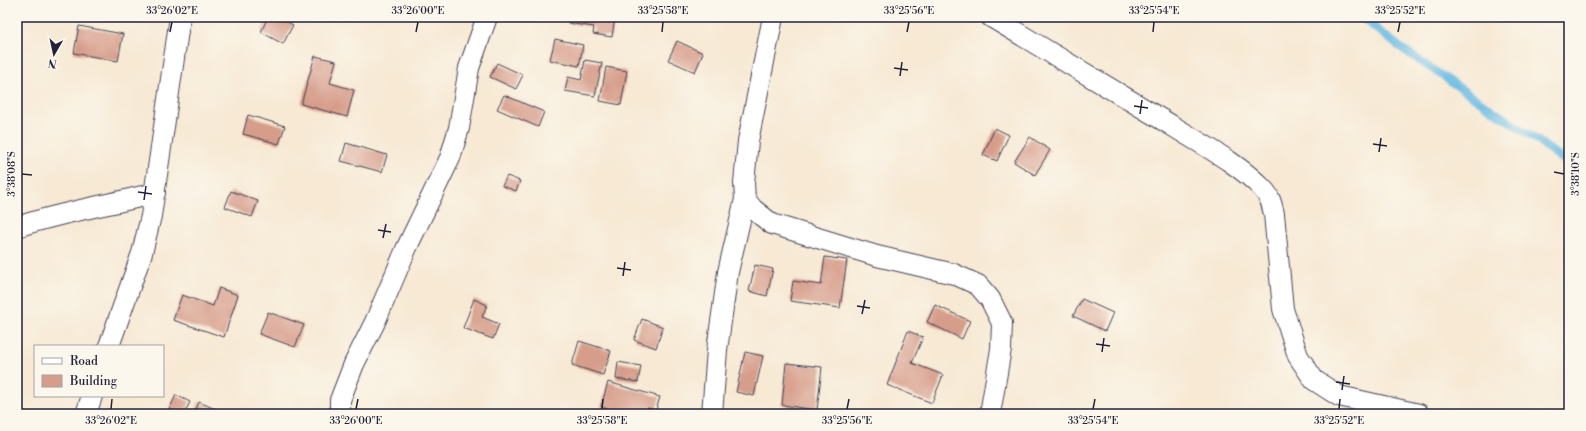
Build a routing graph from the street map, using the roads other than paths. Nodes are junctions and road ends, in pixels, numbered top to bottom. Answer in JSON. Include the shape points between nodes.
{"nodes":[{"id":1,"x":180,"y":17,"type":"edge"},
{"id":2,"x":487,"y":17,"type":"edge"},
{"id":3,"x":773,"y":17,"type":"edge"},
{"id":4,"x":991,"y":17,"type":"edge"},
{"id":5,"x":155,"y":193,"type":"junction"},
{"id":6,"x":745,"y":199,"type":"junction"},
{"id":7,"x":17,"y":227,"type":"edge"},
{"id":8,"x":109,"y":345,"type":"edge"},
{"id":9,"x":92,"y":397,"type":"edge"},
{"id":10,"x":86,"y":414,"type":"edge"},
{"id":11,"x":340,"y":414,"type":"edge"},
{"id":12,"x":712,"y":414,"type":"edge"},
{"id":13,"x":990,"y":414,"type":"edge"},
{"id":14,"x":1419,"y":414,"type":"edge"}],
"edges":[{"from":1,"to":5,"type":"street"},
{"from":2,"to":11,"type":"street","via":[[469,68],[459,128],[450,158],[354,364],[340,400]]},
{"from":3,"to":6,"type":"street","via":[[748,141]]},
{"from":4,"to":14,"type":"street","via":[[1248,175],[1264,190],[1271,201],[1283,309],[1298,356],[1314,380],[1339,396]]},
{"from":5,"to":7,"type":"street","via":[[45,218]]},
{"from":5,"to":8,"type":"street","via":[[142,253]]},
{"from":6,"to":12,"type":"street","via":[[728,272],[717,350]]},
{"from":6,"to":13,"type":"street","via":[[772,224],[877,256],[954,274],[978,285],[990,299],[1002,323],[1001,349]]},
{"from":9,"to":10,"type":"street"}]}
